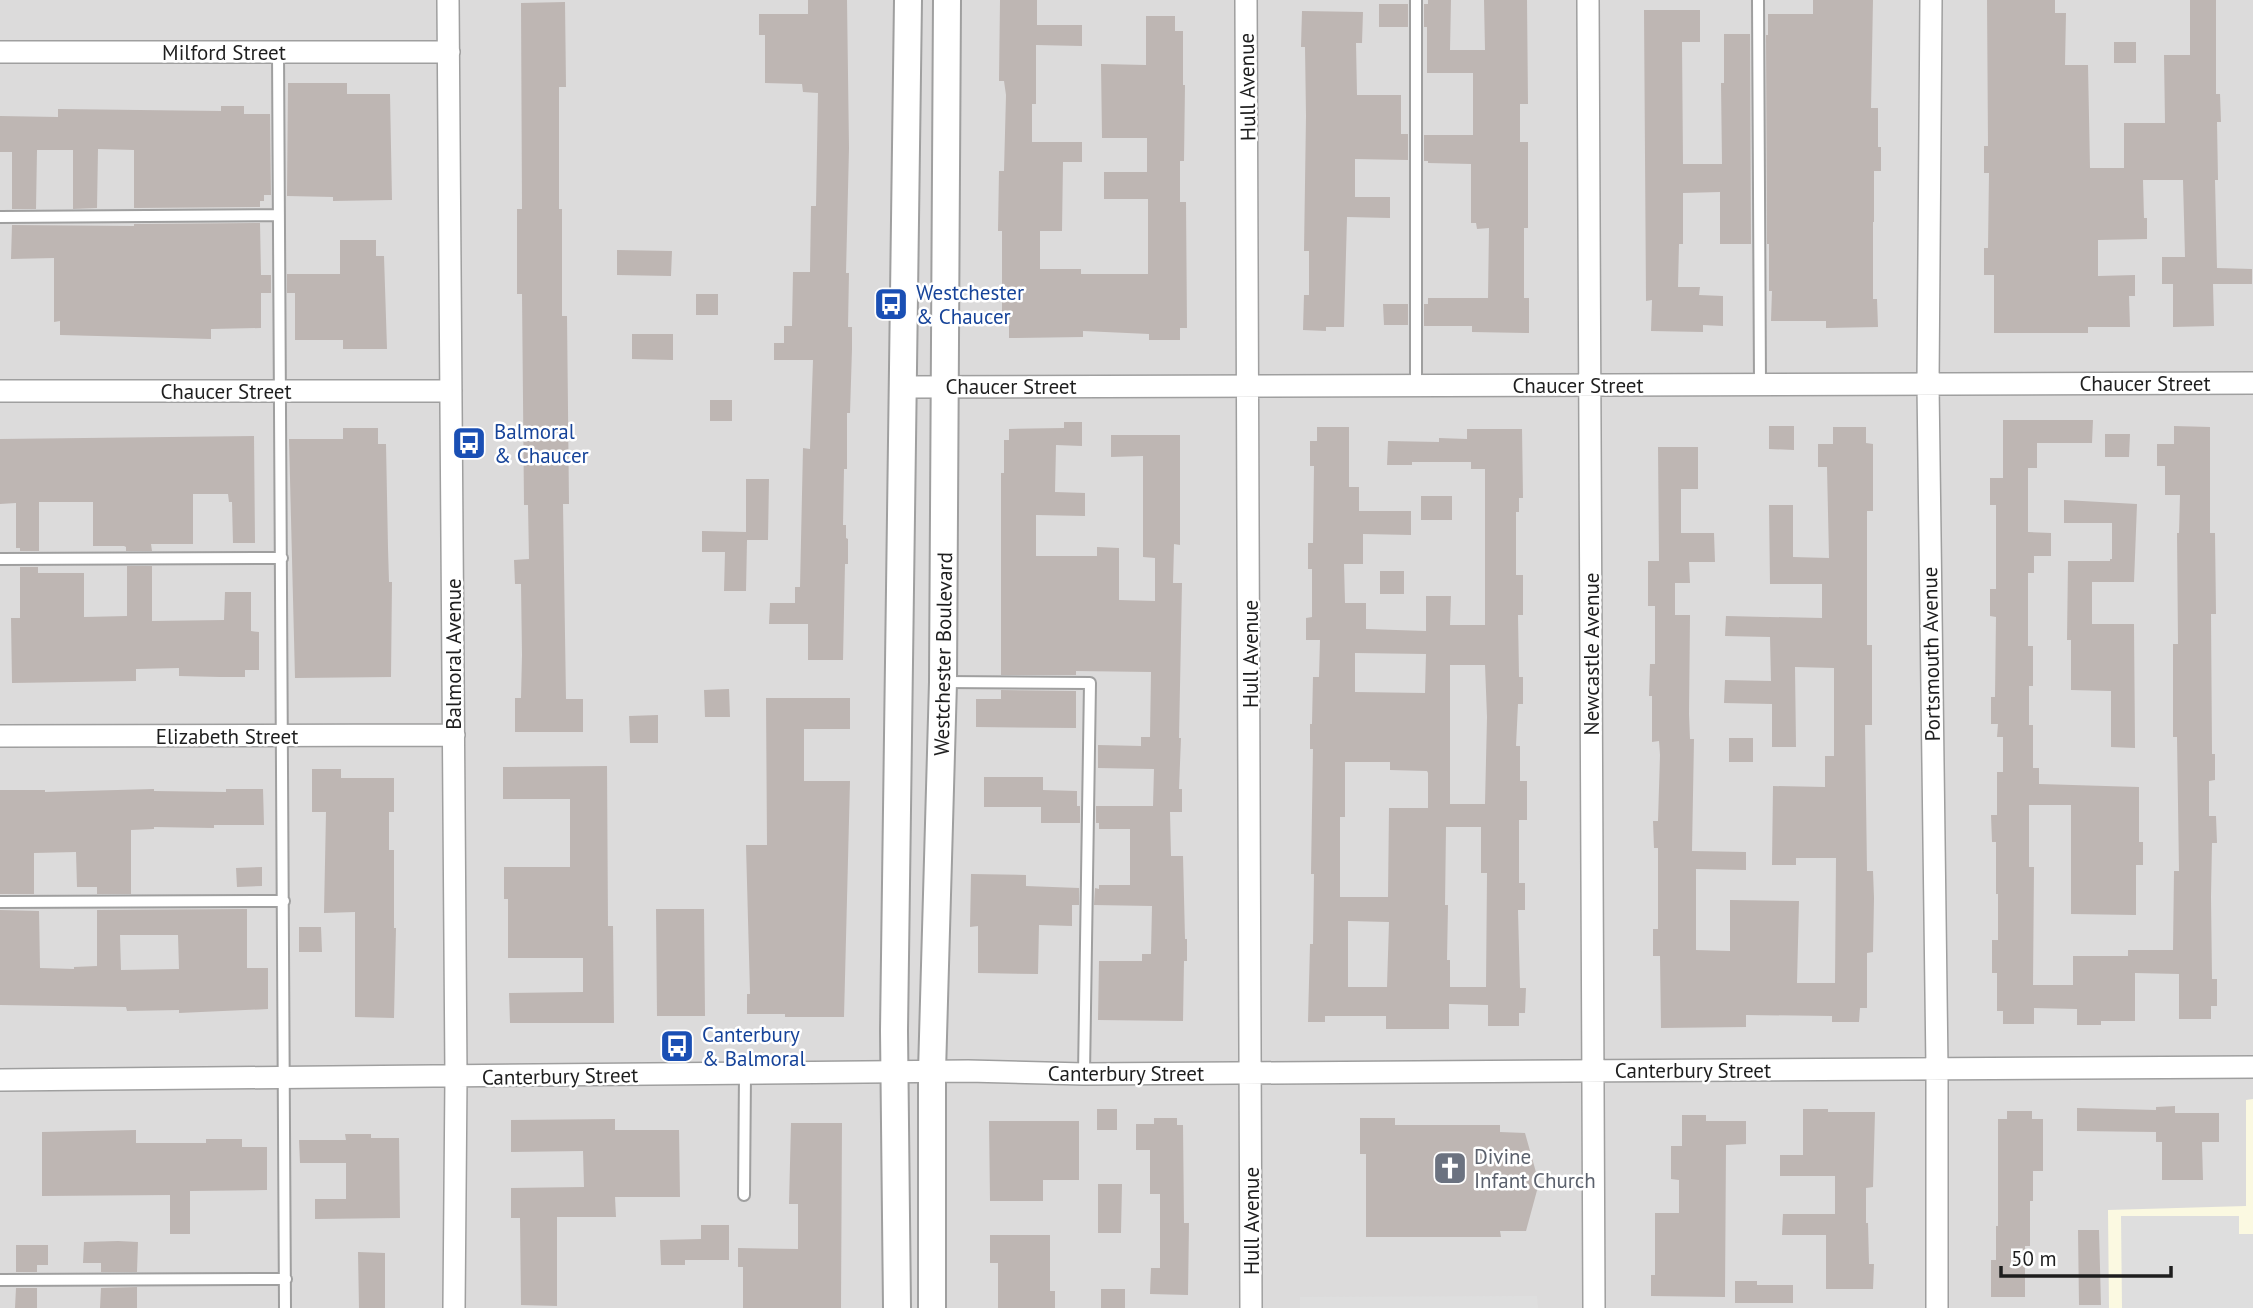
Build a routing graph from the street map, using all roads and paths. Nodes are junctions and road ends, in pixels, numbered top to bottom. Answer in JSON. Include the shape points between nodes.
{"nodes":[{"id":1,"x":448,"y":0,"type":"edge"},
{"id":2,"x":908,"y":0,"type":"edge"},
{"id":3,"x":947,"y":0,"type":"edge"},
{"id":4,"x":1246,"y":0,"type":"edge"},
{"id":5,"x":1416,"y":0,"type":"edge"},
{"id":6,"x":1588,"y":0,"type":"edge"},
{"id":7,"x":1758,"y":0,"type":"edge"},
{"id":8,"x":1931,"y":0,"type":"edge"},
{"id":9,"x":0,"y":52,"type":"edge"},
{"id":10,"x":278,"y":52,"type":"junction"},
{"id":11,"x":449,"y":52,"type":"junction"},
{"id":12,"x":279,"y":215,"type":"junction"},
{"id":13,"x":0,"y":217,"type":"edge"},
{"id":14,"x":2253,"y":383,"type":"edge"},
{"id":15,"x":1760,"y":384,"type":"junction"},
{"id":16,"x":1928,"y":384,"type":"junction"},
{"id":17,"x":1416,"y":385,"type":"junction"},
{"id":18,"x":1590,"y":385,"type":"junction"},
{"id":19,"x":1249,"y":386,"type":"junction"},
{"id":20,"x":903,"y":387,"type":"junction"},
{"id":21,"x":947,"y":387,"type":"junction"},
{"id":22,"x":0,"y":391,"type":"edge"},
{"id":23,"x":280,"y":391,"type":"junction"},
{"id":24,"x":451,"y":391,"type":"junction"},
{"id":25,"x":282,"y":558,"type":"junction"},
{"id":26,"x":0,"y":559,"type":"edge"},
{"id":27,"x":943,"y":682,"type":"junction"},
{"id":28,"x":454,"y":735,"type":"junction"},
{"id":29,"x":0,"y":736,"type":"edge"},
{"id":30,"x":283,"y":736,"type":"junction"},
{"id":31,"x":284,"y":901,"type":"junction"},
{"id":32,"x":0,"y":902,"type":"edge"},
{"id":33,"x":2253,"y":1066,"type":"edge"},
{"id":34,"x":1937,"y":1068,"type":"junction"},
{"id":35,"x":1593,"y":1070,"type":"junction"},
{"id":36,"x":894,"y":1072,"type":"junction"},
{"id":37,"x":932,"y":1072,"type":"junction"},
{"id":38,"x":745,"y":1073,"type":"junction"},
{"id":39,"x":1250,"y":1073,"type":"junction"},
{"id":40,"x":1084,"y":1074,"type":"junction"},
{"id":41,"x":456,"y":1077,"type":"junction"},
{"id":42,"x":285,"y":1078,"type":"junction"},
{"id":43,"x":0,"y":1080,"type":"edge"},
{"id":44,"x":744,"y":1195,"type":"dead end"},
{"id":45,"x":286,"y":1279,"type":"junction"},
{"id":46,"x":0,"y":1280,"type":"edge"},
{"id":47,"x":285,"y":1308,"type":"edge"},
{"id":48,"x":454,"y":1308,"type":"edge"},
{"id":49,"x":897,"y":1308,"type":"edge"},
{"id":50,"x":932,"y":1308,"type":"edge"},
{"id":51,"x":1251,"y":1308,"type":"edge"},
{"id":52,"x":1594,"y":1308,"type":"edge"},
{"id":53,"x":1937,"y":1308,"type":"edge"}],
"edges":[{"from":1,"to":11,"type":"street","name":"Balmoral Avenue"},
{"from":2,"to":20,"type":"street","name":"Westchester Boulevard"},
{"from":3,"to":21,"type":"street","name":"Westchester Boulevard"},
{"from":4,"to":19,"type":"street","name":"Hull Avenue"},
{"from":5,"to":17,"type":"lane"},
{"from":6,"to":18,"type":"street","name":"Newcastle Avenue"},
{"from":7,"to":15,"type":"lane"},
{"from":8,"to":16,"type":"street","name":"Portsmouth Avenue"},
{"from":9,"to":10,"type":"street","name":"Milford Street"},
{"from":10,"to":11,"type":"street","name":"Milford Street"},
{"from":10,"to":12,"type":"lane"},
{"from":11,"to":24,"type":"street","name":"Balmoral Avenue"},
{"from":12,"to":13,"type":"lane"},
{"from":12,"to":23,"type":"lane"},
{"from":14,"to":16,"type":"street","name":"Chaucer Street"},
{"from":15,"to":16,"type":"street","name":"Chaucer Street"},
{"from":15,"to":18,"type":"street","name":"Chaucer Street"},
{"from":16,"to":34,"type":"street","name":"Portsmouth Avenue"},
{"from":17,"to":18,"type":"street","name":"Chaucer Street"},
{"from":17,"to":19,"type":"street","name":"Chaucer Street"},
{"from":18,"to":35,"type":"street","name":"Newcastle Avenue"},
{"from":19,"to":21,"type":"street","name":"Chaucer Street"},
{"from":19,"to":39,"type":"street","name":"Hull Avenue"},
{"from":20,"to":21,"type":"street","name":"Chaucer Street"},
{"from":20,"to":36,"type":"street","name":"Westchester Boulevard"},
{"from":21,"to":27,"type":"street","name":"Westchester Boulevard"},
{"from":22,"to":23,"type":"street","name":"Chaucer Street"},
{"from":23,"to":24,"type":"street","name":"Chaucer Street"},
{"from":23,"to":25,"type":"lane"},
{"from":24,"to":28,"type":"street","name":"Balmoral Avenue"},
{"from":25,"to":26,"type":"lane"},
{"from":25,"to":30,"type":"lane"},
{"from":27,"to":37,"type":"street","name":"Westchester Boulevard"},
{"from":27,"to":40,"type":"lane","via":[[1090,683]]},
{"from":28,"to":30,"type":"street","name":"Elizabeth Street"},
{"from":28,"to":41,"type":"street","name":"Balmoral Avenue"},
{"from":29,"to":30,"type":"street","name":"Elizabeth Street"},
{"from":30,"to":31,"type":"lane"},
{"from":31,"to":32,"type":"lane"},
{"from":31,"to":42,"type":"lane"},
{"from":33,"to":34,"type":"street","name":"Canterbury Street"},
{"from":34,"to":35,"type":"street","name":"Canterbury Street"},
{"from":34,"to":53,"type":"street","name":"Portsmouth Avenue"},
{"from":35,"to":39,"type":"street","name":"Canterbury Street"},
{"from":35,"to":52,"type":"street","name":"Newcastle Avenue"},
{"from":36,"to":37,"type":"street","name":"Canterbury Street"},
{"from":36,"to":38,"type":"street","name":"Canterbury Street"},
{"from":36,"to":49,"type":"street","name":"Westchester Boulevard"},
{"from":37,"to":40,"type":"street","name":"Canterbury Street"},
{"from":37,"to":50,"type":"street","name":"Westchester Boulevard"},
{"from":38,"to":41,"type":"street","name":"Canterbury Street"},
{"from":38,"to":44,"type":"lane"},
{"from":39,"to":40,"type":"street","name":"Canterbury Street"},
{"from":39,"to":51,"type":"street","name":"Hull Avenue"},
{"from":41,"to":42,"type":"street","name":"Canterbury Street"},
{"from":41,"to":48,"type":"street","name":"Balmoral Avenue"},
{"from":42,"to":43,"type":"street","name":"Canterbury Street"},
{"from":42,"to":45,"type":"lane"},
{"from":45,"to":46,"type":"lane"},
{"from":45,"to":47,"type":"lane"}]}
